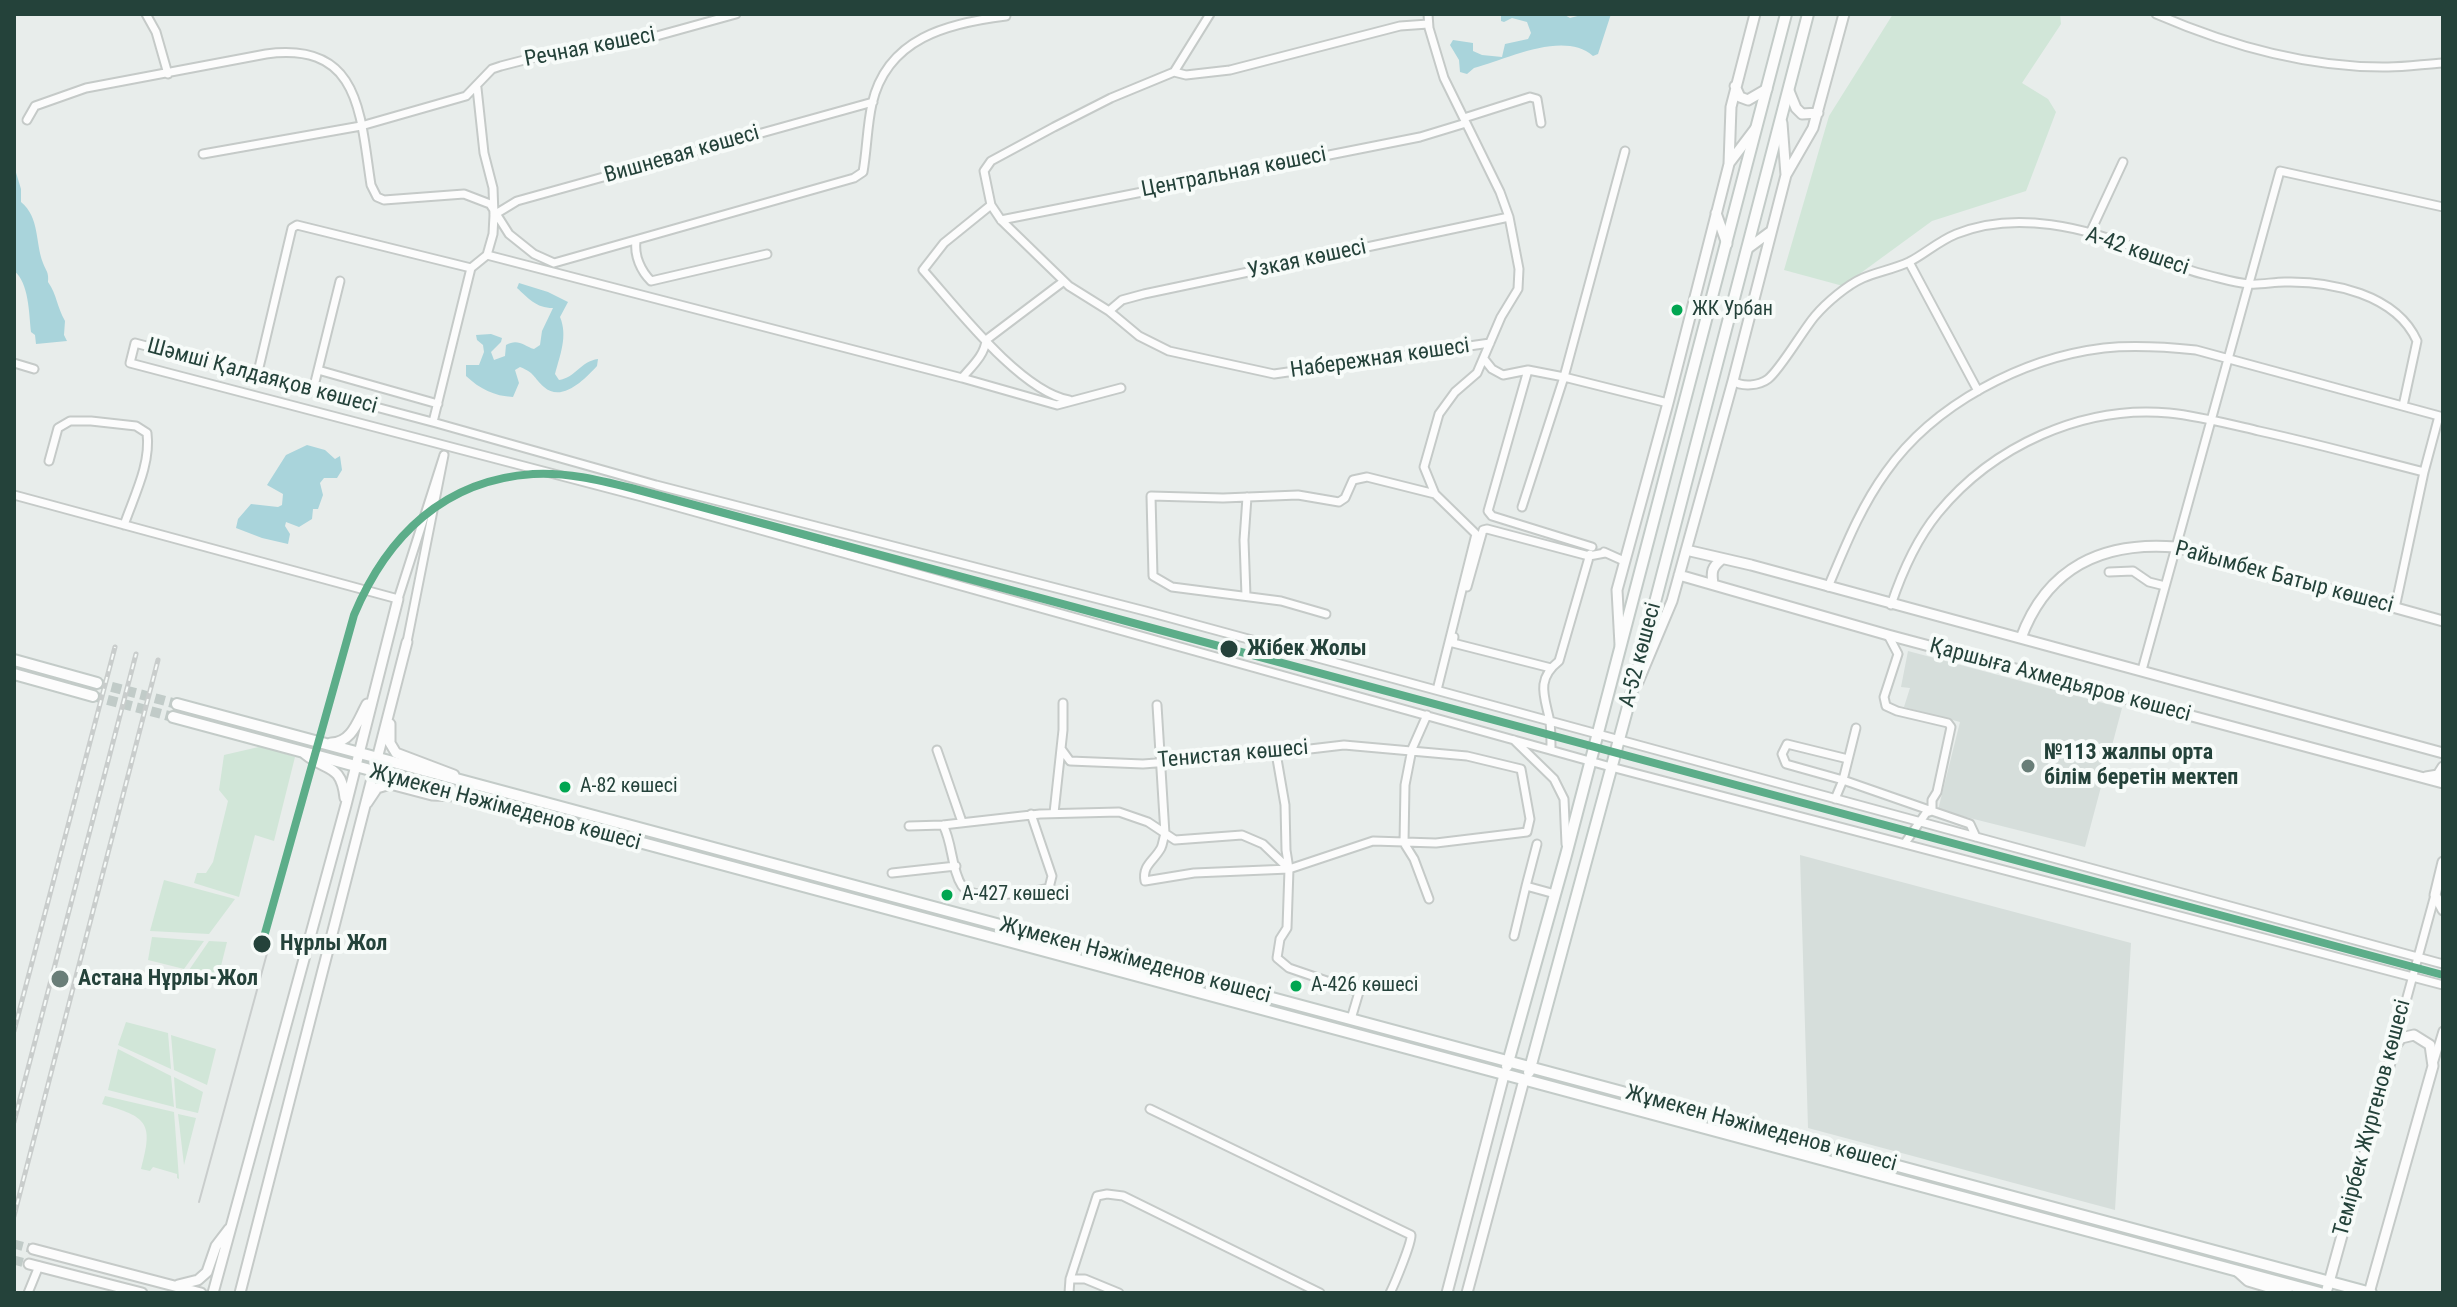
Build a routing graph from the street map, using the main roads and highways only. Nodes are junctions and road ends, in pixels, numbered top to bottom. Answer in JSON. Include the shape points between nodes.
{"nodes":[{"id":1,"x":1786,"y":14,"type":"edge"},
{"id":2,"x":1808,"y":14,"type":"edge"},
{"id":3,"x":14,"y":660,"type":"edge"},
{"id":4,"x":14,"y":674,"type":"edge"},
{"id":5,"x":97,"y":683,"type":"tunnel mouth"},
{"id":6,"x":93,"y":696,"type":"tunnel mouth"},
{"id":7,"x":177,"y":704,"type":"tunnel mouth"},
{"id":8,"x":173,"y":717,"type":"tunnel mouth"},
{"id":9,"x":620,"y":822,"type":"junction"},
{"id":10,"x":615,"y":838,"type":"junction"},
{"id":11,"x":1508,"y":1061,"type":"junction"},
{"id":12,"x":1531,"y":1067,"type":"junction"},
{"id":13,"x":1504,"y":1075,"type":"junction"},
{"id":14,"x":1524,"y":1080,"type":"junction"},
{"id":15,"x":2325,"y":1289,"type":"edge"},
{"id":16,"x":2370,"y":1293,"type":"edge"}],
"edges":[{"from":1,"to":11,"type":"main road","name":"А-52 көшесі"},
{"from":2,"to":12,"type":"main road","name":"А-52 көшесі"},
{"from":3,"to":5,"type":"main road"},
{"from":4,"to":6,"type":"main road"},
{"from":7,"to":9,"type":"main road","name":"Жұмекен Нәжімеденов көшесі"},
{"from":8,"to":10,"type":"main road","name":"Жұмекен Нәжімеденов көшесі"},
{"from":9,"to":10,"type":"main road"},
{"from":9,"to":11,"type":"main road","name":"Жұмекен Нәжімеденов көшесі"},
{"from":10,"to":13,"type":"main road","name":"Жұмекен Нәжімеденов көшесі"},
{"from":11,"to":12,"type":"main road","name":"Жұмекен Нәжімеденов көшесі"},
{"from":11,"to":13,"type":"main road","name":"А-52 көшесі"},
{"from":12,"to":14,"type":"main road","name":"А-52 көшесі"},
{"from":12,"to":15,"type":"main road","name":"Жұмекен Нәжімеденов көшесі"},
{"from":13,"to":14,"type":"main road","name":"Жұмекен Нәжімеденов көшесі"},
{"from":14,"to":15,"type":"main road","name":"Жұмекен Нәжімеденов көшесі","via":[[2235,1270]]},
{"from":15,"to":16,"type":"main road","name":"Жұмекен Нәжімеденов көшесі"}]}
